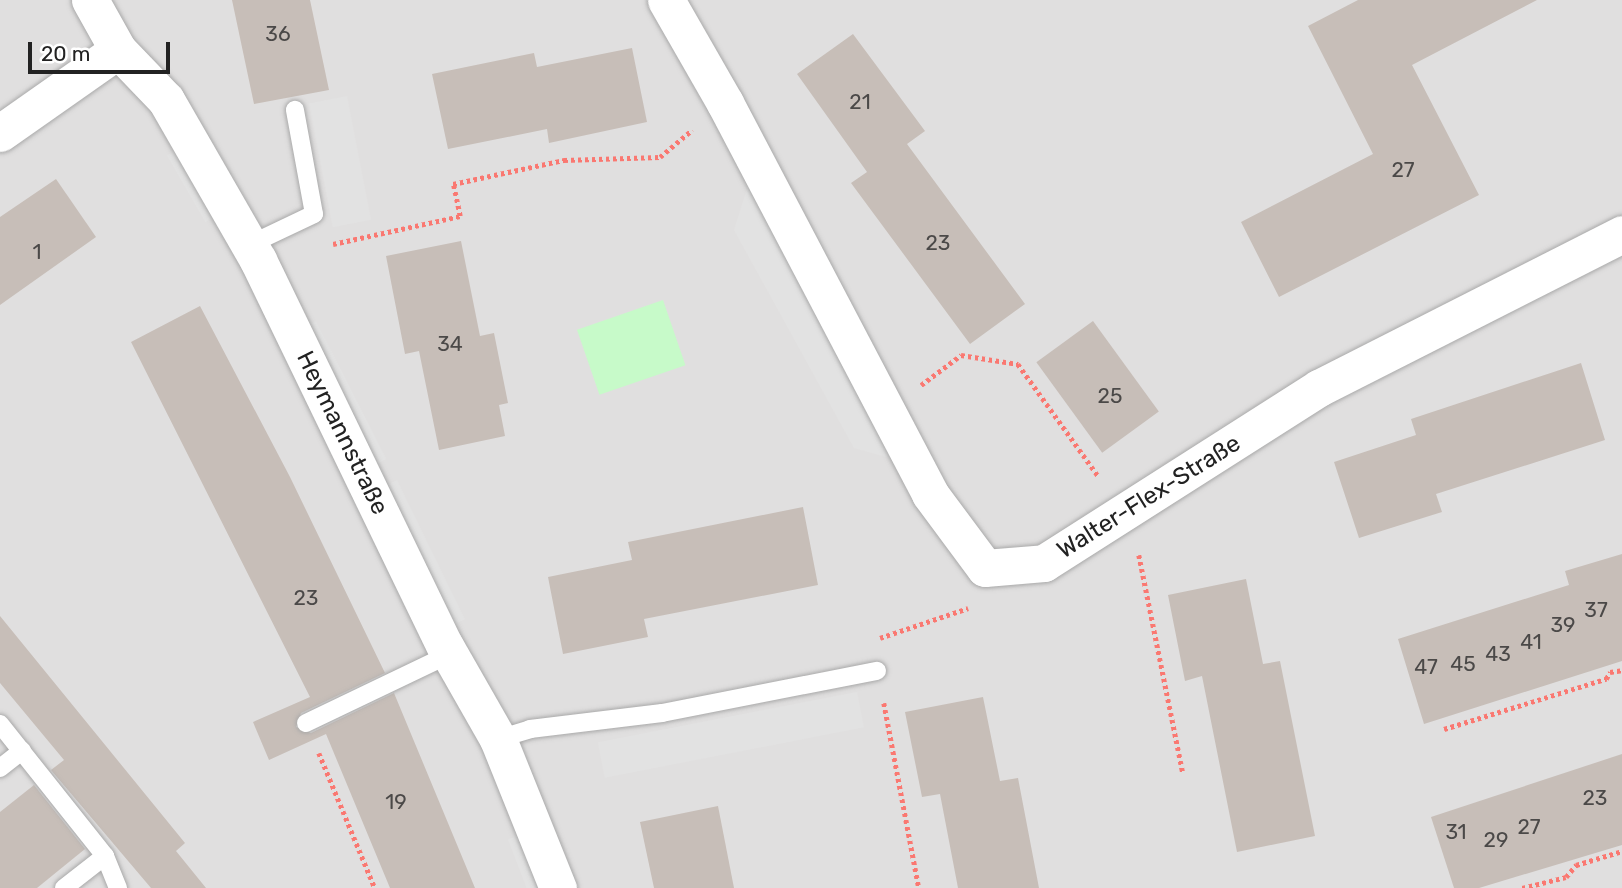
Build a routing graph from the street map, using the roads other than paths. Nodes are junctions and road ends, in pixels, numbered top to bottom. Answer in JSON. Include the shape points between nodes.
{"nodes":[{"id":1,"x":90,"y":0,"type":"edge"},
{"id":2,"x":666,"y":0,"type":"edge"},
{"id":3,"x":118,"y":50,"type":"junction"},
{"id":4,"x":295,"y":110,"type":"dead end"},
{"id":5,"x":0,"y":133,"type":"edge"},
{"id":6,"x":1622,"y":234,"type":"edge"},
{"id":7,"x":250,"y":245,"type":"junction"},
{"id":8,"x":450,"y":654,"type":"junction"},
{"id":9,"x":877,"y":671,"type":"road end"},
{"id":10,"x":306,"y":723,"type":"road end"},
{"id":11,"x":0,"y":724,"type":"edge"},
{"id":12,"x":498,"y":739,"type":"junction"},
{"id":13,"x":22,"y":751,"type":"junction"},
{"id":14,"x":0,"y":768,"type":"edge"},
{"id":15,"x":105,"y":856,"type":"junction"},
{"id":16,"x":64,"y":888,"type":"edge"},
{"id":17,"x":118,"y":888,"type":"edge"},
{"id":18,"x":558,"y":888,"type":"edge"}],
"edges":[{"from":1,"to":3,"type":"street","name":"Heymannstraße"},
{"from":2,"to":6,"type":"street","name":"Walter-Flex-Straße","via":[[930,494],[985,568],[1044,563],[1320,388]]},
{"from":3,"to":5,"type":"street"},
{"from":3,"to":7,"type":"street","name":"Heymannstraße","via":[[166,100]]},
{"from":4,"to":7,"type":"lane","via":[[313,214]]},
{"from":7,"to":8,"type":"street","name":"Heymannstraße"},
{"from":8,"to":10,"type":"lane"},
{"from":8,"to":12,"type":"street","name":"Heymannstraße"},
{"from":9,"to":12,"type":"lane","via":[[662,713],[530,729]]},
{"from":11,"to":13,"type":"lane"},
{"from":12,"to":18,"type":"street","name":"Heymannstraße"},
{"from":13,"to":14,"type":"lane"},
{"from":13,"to":15,"type":"lane"},
{"from":15,"to":16,"type":"lane"},
{"from":15,"to":17,"type":"lane"}]}
